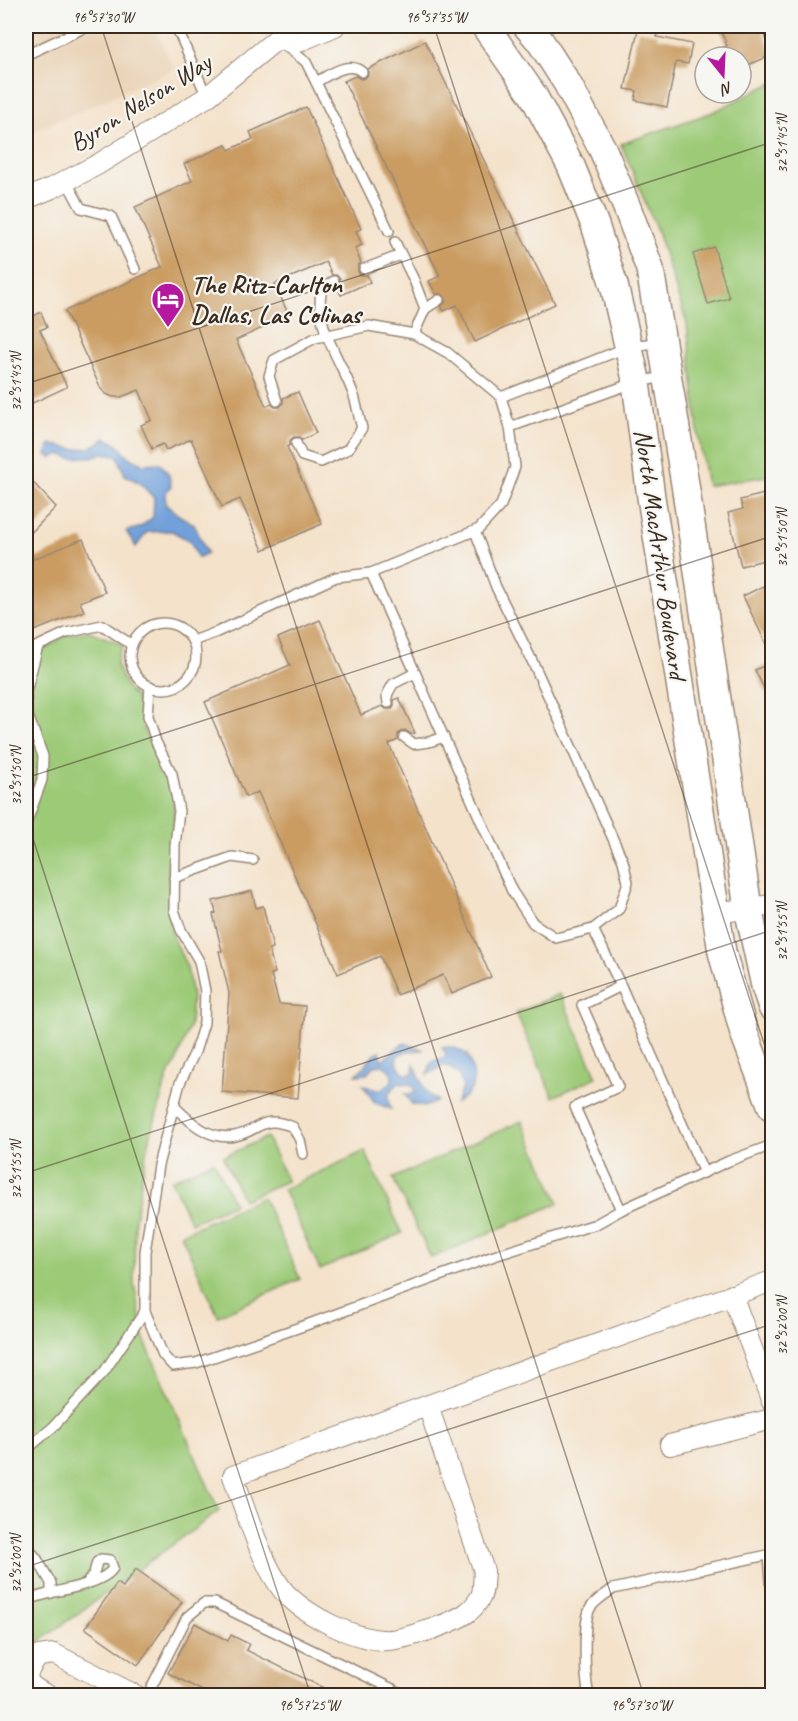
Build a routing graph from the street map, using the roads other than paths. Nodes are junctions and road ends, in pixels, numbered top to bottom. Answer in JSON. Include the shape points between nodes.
{"nodes":[{"id":1,"x":88,"y":26,"type":"edge"},
{"id":2,"x":191,"y":26,"type":"edge"},
{"id":3,"x":335,"y":26,"type":"edge"},
{"id":4,"x":485,"y":26,"type":"edge"},
{"id":5,"x":527,"y":26,"type":"edge"},
{"id":6,"x":177,"y":29,"type":"edge"},
{"id":7,"x":281,"y":32,"type":"edge"},
{"id":8,"x":26,"y":55,"type":"edge"},
{"id":9,"x":362,"y":72,"type":"dead end"},
{"id":10,"x":316,"y":82,"type":"junction"},
{"id":11,"x":207,"y":97,"type":"junction"},
{"id":12,"x":66,"y":180,"type":"junction"},
{"id":13,"x":26,"y":199,"type":"edge"},
{"id":14,"x":389,"y":231,"type":"dead end"},
{"id":15,"x":395,"y":242,"type":"dead end"},
{"id":16,"x":401,"y":255,"type":"junction"},
{"id":17,"x":135,"y":269,"type":"dead end"},
{"id":18,"x":364,"y":269,"type":"dead end"},
{"id":19,"x":334,"y":281,"type":"dead end"},
{"id":20,"x":439,"y":300,"type":"dead end"},
{"id":21,"x":424,"y":309,"type":"junction"},
{"id":22,"x":414,"y":334,"type":"junction"},
{"id":23,"x":327,"y":335,"type":"junction"},
{"id":24,"x":662,"y":342,"type":"junction"},
{"id":25,"x":628,"y":347,"type":"junction"},
{"id":26,"x":668,"y":377,"type":"junction"},
{"id":27,"x":636,"y":382,"type":"junction"},
{"id":28,"x":501,"y":397,"type":"junction"},
{"id":29,"x":277,"y":401,"type":"dead end"},
{"id":30,"x":510,"y":427,"type":"junction"},
{"id":31,"x":296,"y":443,"type":"dead end"},
{"id":32,"x":475,"y":531,"type":"junction"},
{"id":33,"x":371,"y":573,"type":"junction"},
{"id":34,"x":193,"y":641,"type":"junction"},
{"id":35,"x":132,"y":645,"type":"junction"},
{"id":36,"x":38,"y":646,"type":"junction"},
{"id":37,"x":26,"y":648,"type":"edge"},
{"id":38,"x":415,"y":673,"type":"junction"},
{"id":39,"x":150,"y":686,"type":"junction"},
{"id":40,"x":388,"y":703,"type":"dead end"},
{"id":41,"x":404,"y":737,"type":"dead end"},
{"id":42,"x":444,"y":737,"type":"junction"},
{"id":43,"x":26,"y":824,"type":"edge"},
{"id":44,"x":253,"y":860,"type":"dead end"},
{"id":45,"x":174,"y":878,"type":"junction"},
{"id":46,"x":760,"y":906,"type":"edge"},
{"id":47,"x":716,"y":913,"type":"junction"},
{"id":48,"x":593,"y":929,"type":"junction"},
{"id":49,"x":621,"y":986,"type":"junction"},
{"id":50,"x":772,"y":1007,"type":"edge"},
{"id":51,"x":174,"y":1106,"type":"junction"},
{"id":52,"x":772,"y":1107,"type":"edge"},
{"id":53,"x":772,"y":1145,"type":"edge"},
{"id":54,"x":303,"y":1154,"type":"dead end"},
{"id":55,"x":704,"y":1173,"type":"junction"},
{"id":56,"x":621,"y":1210,"type":"junction"},
{"id":57,"x":772,"y":1281,"type":"edge"},
{"id":58,"x":732,"y":1295,"type":"junction"},
{"id":59,"x":145,"y":1311,"type":"junction"},
{"id":60,"x":772,"y":1402,"type":"edge"},
{"id":61,"x":428,"y":1406,"type":"junction"},
{"id":62,"x":772,"y":1419,"type":"edge"},
{"id":63,"x":670,"y":1445,"type":"dead end"},
{"id":64,"x":26,"y":1450,"type":"edge"},
{"id":65,"x":26,"y":1545,"type":"edge"},
{"id":66,"x":771,"y":1554,"type":"edge"},
{"id":67,"x":87,"y":1583,"type":"dead end"},
{"id":68,"x":51,"y":1593,"type":"junction"},
{"id":69,"x":772,"y":1593,"type":"edge"},
{"id":70,"x":26,"y":1600,"type":"edge"},
{"id":71,"x":48,"y":1695,"type":"edge"},
{"id":72,"x":137,"y":1695,"type":"edge"},
{"id":73,"x":147,"y":1695,"type":"edge"},
{"id":74,"x":407,"y":1695,"type":"edge"},
{"id":75,"x":589,"y":1695,"type":"edge"}],
"edges":[{"from":1,"to":8,"type":"lane"},
{"from":2,"to":6,"type":"lane"},
{"from":3,"to":7,"type":"street","via":[[298,42]]},
{"from":4,"to":25,"type":"main road","name":"North MacArthur Boulevard","via":[[533,95],[571,166],[596,225]]},
{"from":5,"to":24,"type":"main road","name":"North MacArthur Boulevard","via":[[567,83],[603,150],[650,269]]},
{"from":6,"to":11,"type":"lane"},
{"from":7,"to":10,"type":"lane","via":[[306,62]]},
{"from":7,"to":11,"type":"street","name":"Byron Nelson Way"},
{"from":9,"to":10,"type":"lane","via":[[348,67]]},
{"from":10,"to":14,"type":"lane"},
{"from":11,"to":12,"type":"street","name":"Byron Nelson Way"},
{"from":12,"to":13,"type":"street","name":"Byron Nelson Way"},
{"from":12,"to":17,"type":"lane","via":[[81,208],[111,216]]},
{"from":15,"to":16,"type":"lane"},
{"from":16,"to":18,"type":"lane"},
{"from":16,"to":21,"type":"lane"},
{"from":19,"to":23,"type":"lane","via":[[322,288],[319,300]]},
{"from":20,"to":21,"type":"lane"},
{"from":21,"to":22,"type":"lane"},
{"from":22,"to":23,"type":"lane","via":[[369,326]]},
{"from":22,"to":28,"type":"lane","via":[[448,353]]},
{"from":23,"to":29,"type":"lane","via":[[274,360],[269,375]]},
{"from":23,"to":31,"type":"lane","via":[[354,395],[362,428],[348,449],[321,462],[302,456]]},
{"from":24,"to":25,"type":"lane"},
{"from":24,"to":26,"type":"main road","name":"North MacArthur Boulevard"},
{"from":25,"to":27,"type":"main road","name":"North MacArthur Boulevard"},
{"from":25,"to":28,"type":"lane"},
{"from":26,"to":27,"type":"lane"},
{"from":26,"to":46,"type":"main road","name":"North MacArthur Boulevard"},
{"from":27,"to":30,"type":"lane"},
{"from":27,"to":47,"type":"main road","name":"North MacArthur Boulevard"},
{"from":28,"to":30,"type":"lane"},
{"from":30,"to":32,"type":"lane","via":[[515,467],[501,505]]},
{"from":32,"to":33,"type":"lane"},
{"from":32,"to":48,"type":"lane","via":[[496,587],[623,861],[628,882],[619,909]]},
{"from":33,"to":34,"type":"lane","via":[[336,577]]},
{"from":33,"to":38,"type":"lane"},
{"from":34,"to":35,"type":"lane","via":[[186,632],[167,623],[146,628]]},
{"from":34,"to":39,"type":"lane","via":[[196,661],[187,678],[170,688]]},
{"from":35,"to":36,"type":"lane","via":[[102,625],[66,633]]},
{"from":35,"to":39,"type":"lane","via":[[135,673]]},
{"from":36,"to":37,"type":"lane"},
{"from":36,"to":43,"type":"lane","via":[[26,692],[27,714],[43,756],[42,780]]},
{"from":38,"to":40,"type":"lane","via":[[393,684],[387,695]]},
{"from":38,"to":42,"type":"lane"},
{"from":39,"to":45,"type":"lane","via":[[148,716],[172,774],[178,811]]},
{"from":41,"to":42,"type":"lane","via":[[414,744]]},
{"from":42,"to":48,"type":"lane","via":[[512,891],[533,922],[556,938]]},
{"from":44,"to":45,"type":"lane","via":[[232,857]]},
{"from":45,"to":51,"type":"lane","via":[[174,910],[199,961],[205,991],[204,1023]]},
{"from":46,"to":47,"type":"street"},
{"from":46,"to":50,"type":"main road","name":"North MacArthur Boulevard","via":[[765,986]]},
{"from":47,"to":52,"type":"main road","name":"North MacArthur Boulevard","via":[[731,990]]},
{"from":48,"to":49,"type":"lane"},
{"from":49,"to":55,"type":"lane"},
{"from":49,"to":56,"type":"lane","via":[[582,1005],[618,1087],[575,1107]]},
{"from":51,"to":54,"type":"lane","via":[[202,1130],[219,1135],[235,1136],[267,1121],[293,1127]]},
{"from":51,"to":59,"type":"lane","via":[[158,1165],[145,1252]]},
{"from":53,"to":55,"type":"lane"},
{"from":55,"to":56,"type":"lane"},
{"from":56,"to":59,"type":"lane","via":[[596,1224],[494,1256],[196,1363],[173,1366],[163,1355]]},
{"from":57,"to":58,"type":"street"},
{"from":58,"to":60,"type":"street"},
{"from":58,"to":61,"type":"street"},
{"from":59,"to":64,"type":"lane","via":[[104,1372]]},
{"from":61,"to":61,"type":"street","via":[[233,1476],[275,1580],[303,1608],[358,1636],[384,1641],[407,1637],[447,1623],[467,1612],[481,1597],[484,1571]]},
{"from":62,"to":63,"type":"street"},
{"from":65,"to":68,"type":"lane","via":[[51,1583]]},
{"from":66,"to":69,"type":"lane"},
{"from":66,"to":75,"type":"lane","via":[[614,1589],[599,1598],[590,1608],[586,1625]]},
{"from":67,"to":68,"type":"lane"},
{"from":68,"to":70,"type":"lane"},
{"from":71,"to":72,"type":"street","via":[[32,1687],[27,1676],[39,1656],[54,1654]]},
{"from":73,"to":74,"type":"lane","via":[[187,1617],[204,1603],[215,1603]]}]}
